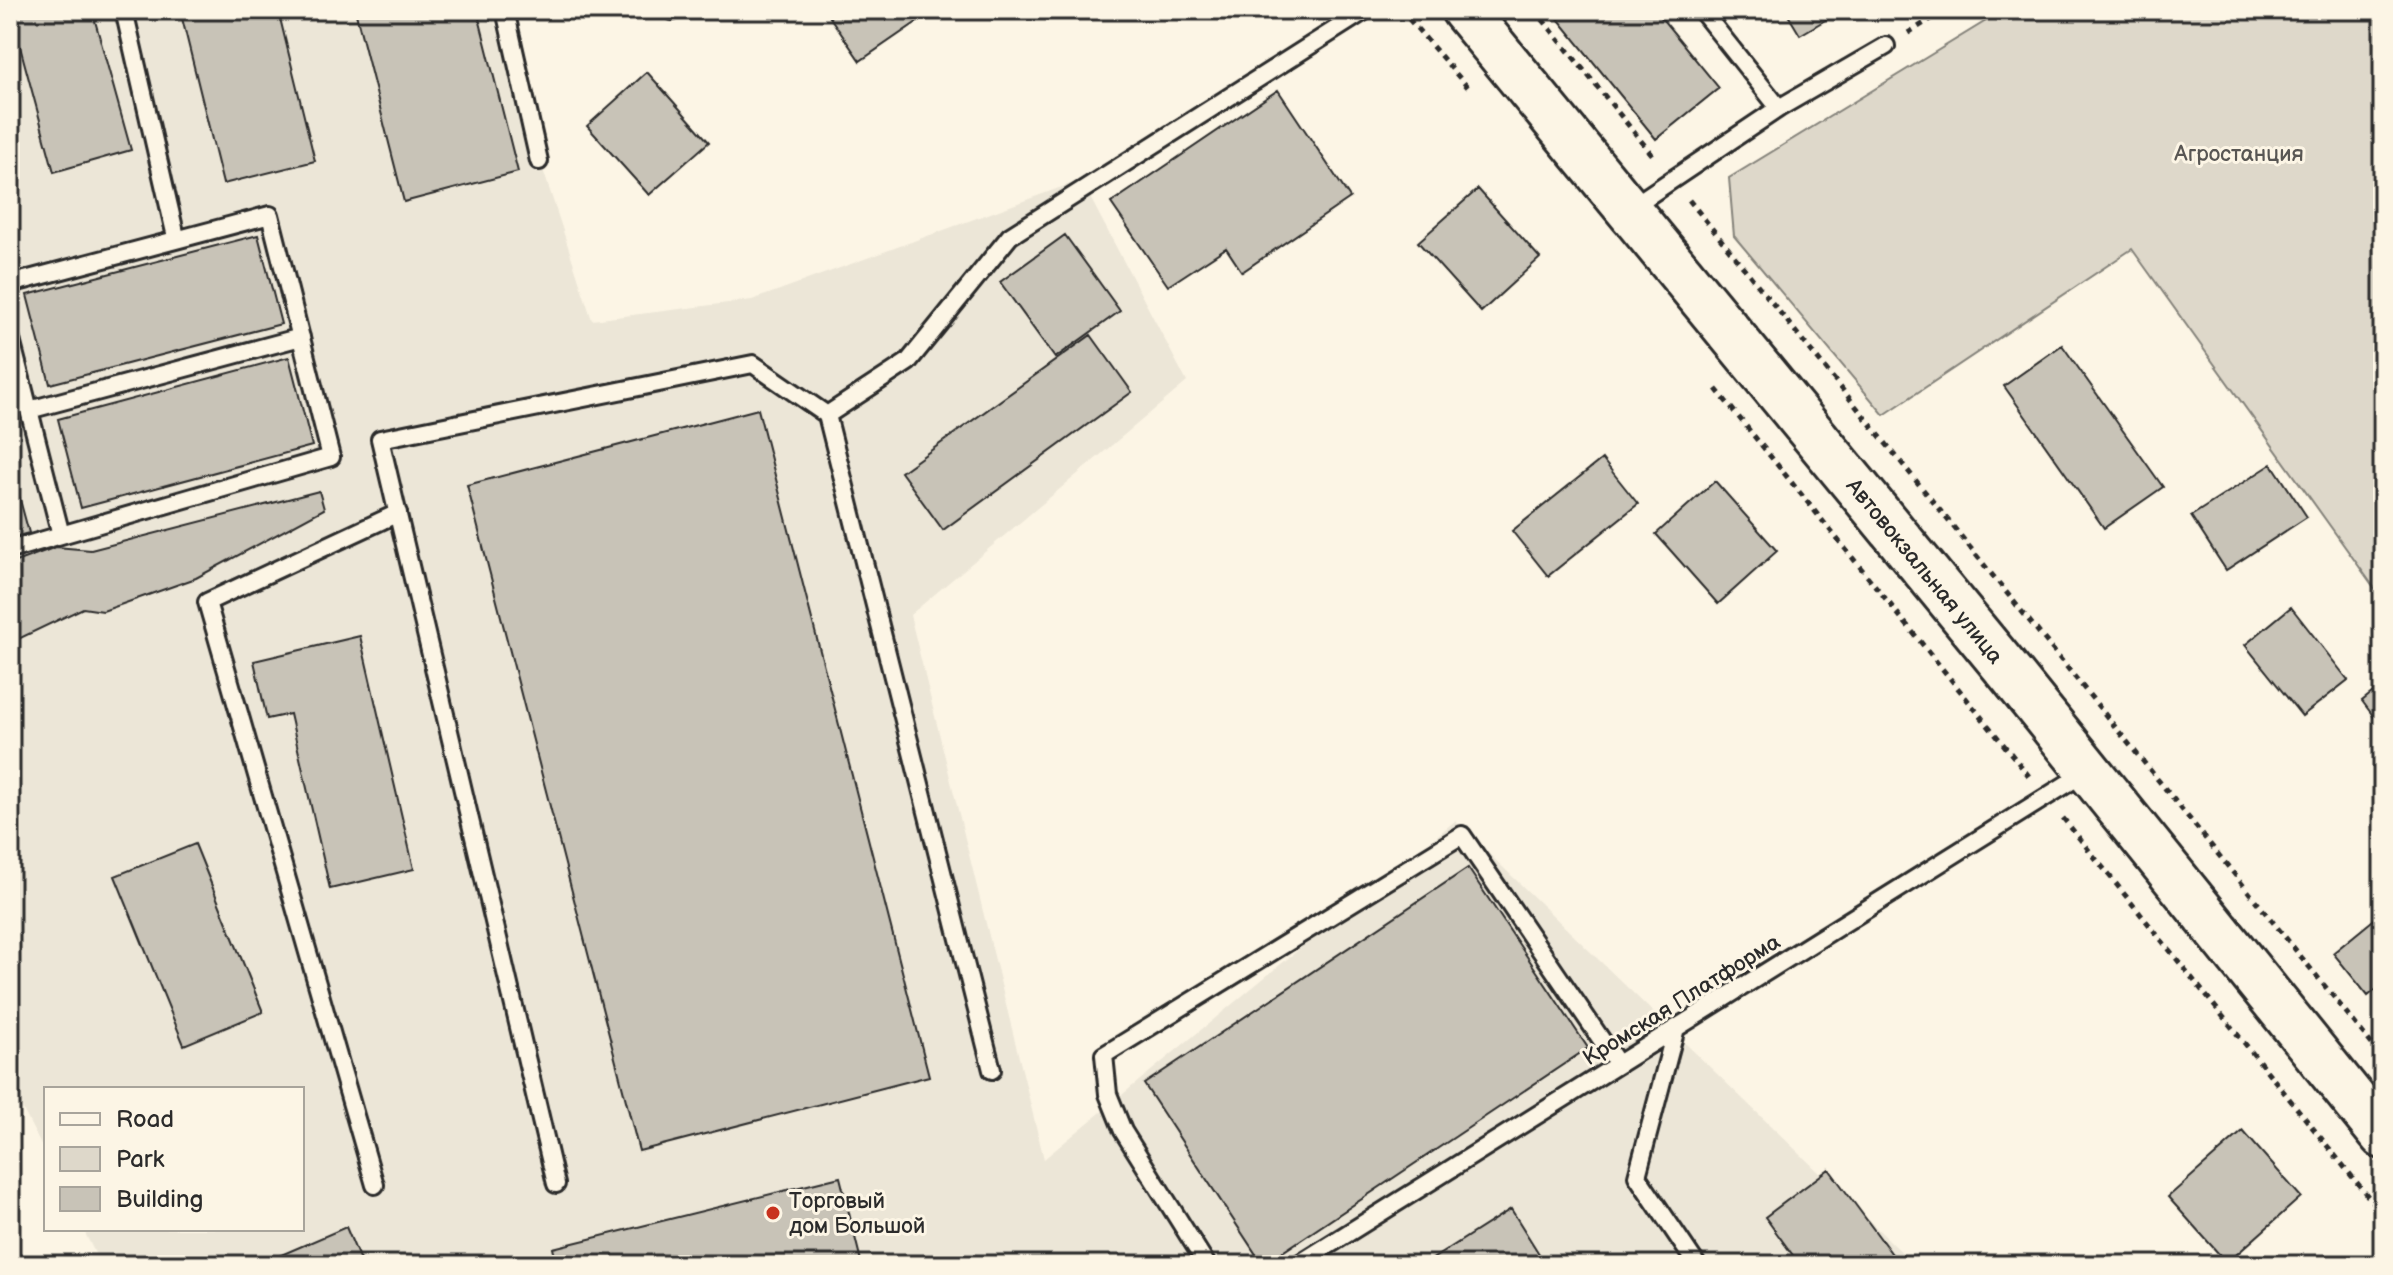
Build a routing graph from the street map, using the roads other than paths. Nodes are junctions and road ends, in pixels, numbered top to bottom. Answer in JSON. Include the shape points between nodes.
{"nodes":[{"id":1,"x":124,"y":10,"type":"edge"},
{"id":2,"x":505,"y":10,"type":"edge"},
{"id":3,"x":1366,"y":10,"type":"edge"},
{"id":4,"x":1464,"y":10,"type":"edge"},
{"id":5,"x":1701,"y":10,"type":"edge"},
{"id":6,"x":1886,"y":46,"type":"road end"},
{"id":7,"x":1779,"y":108,"type":"junction"},
{"id":8,"x":539,"y":161,"type":"dead end"},
{"id":9,"x":1630,"y":208,"type":"junction"},
{"id":10,"x":176,"y":237,"type":"junction"},
{"id":11,"x":10,"y":284,"type":"edge"},
{"id":12,"x":10,"y":336,"type":"edge"},
{"id":13,"x":301,"y":337,"type":"junction"},
{"id":14,"x":29,"y":410,"type":"junction"},
{"id":15,"x":827,"y":415,"type":"junction"},
{"id":16,"x":398,"y":513,"type":"junction"},
{"id":17,"x":61,"y":535,"type":"junction"},
{"id":18,"x":10,"y":550,"type":"edge"},
{"id":19,"x":2087,"y":771,"type":"junction"},
{"id":20,"x":1676,"y":1028,"type":"junction"},
{"id":21,"x":1618,"y":1064,"type":"junction"},
{"id":22,"x":992,"y":1070,"type":"dead end"},
{"id":23,"x":2383,"y":1136,"type":"edge"},
{"id":24,"x":556,"y":1184,"type":"dead end"},
{"id":25,"x":375,"y":1185,"type":"dead end"},
{"id":26,"x":1207,"y":1265,"type":"edge"},
{"id":27,"x":1297,"y":1265,"type":"edge"},
{"id":28,"x":1697,"y":1265,"type":"edge"}],
"edges":[{"from":1,"to":10,"type":"lane"},
{"from":2,"to":8,"type":"lane"},
{"from":3,"to":15,"type":"lane","via":[[1010,236],[908,362]]},
{"from":4,"to":9,"type":"street","name":"Автовокзальная улица"},
{"from":5,"to":7,"type":"lane"},
{"from":6,"to":7,"type":"lane"},
{"from":7,"to":9,"type":"lane"},
{"from":9,"to":19,"type":"street","name":"Автовокзальная улица"},
{"from":10,"to":11,"type":"lane"},
{"from":10,"to":13,"type":"lane","via":[[270,215]]},
{"from":12,"to":14,"type":"lane"},
{"from":13,"to":14,"type":"lane"},
{"from":13,"to":17,"type":"lane","via":[[331,457]]},
{"from":14,"to":17,"type":"lane"},
{"from":15,"to":16,"type":"lane","via":[[753,364],[380,439]]},
{"from":15,"to":22,"type":"lane"},
{"from":16,"to":24,"type":"lane"},
{"from":16,"to":25,"type":"lane","via":[[207,602]]},
{"from":17,"to":18,"type":"lane"},
{"from":19,"to":20,"type":"lane","name":"Кромская Платформа"},
{"from":19,"to":23,"type":"street","name":"Автовокзальная улица"},
{"from":20,"to":21,"type":"lane","name":"Кромская Платформа"},
{"from":20,"to":28,"type":"lane","via":[[1637,1176]]},
{"from":21,"to":26,"type":"lane","via":[[1462,835],[1104,1055],[1108,1094],[1123,1131]]},
{"from":21,"to":27,"type":"lane","name":"Кромская Платформа"}]}
